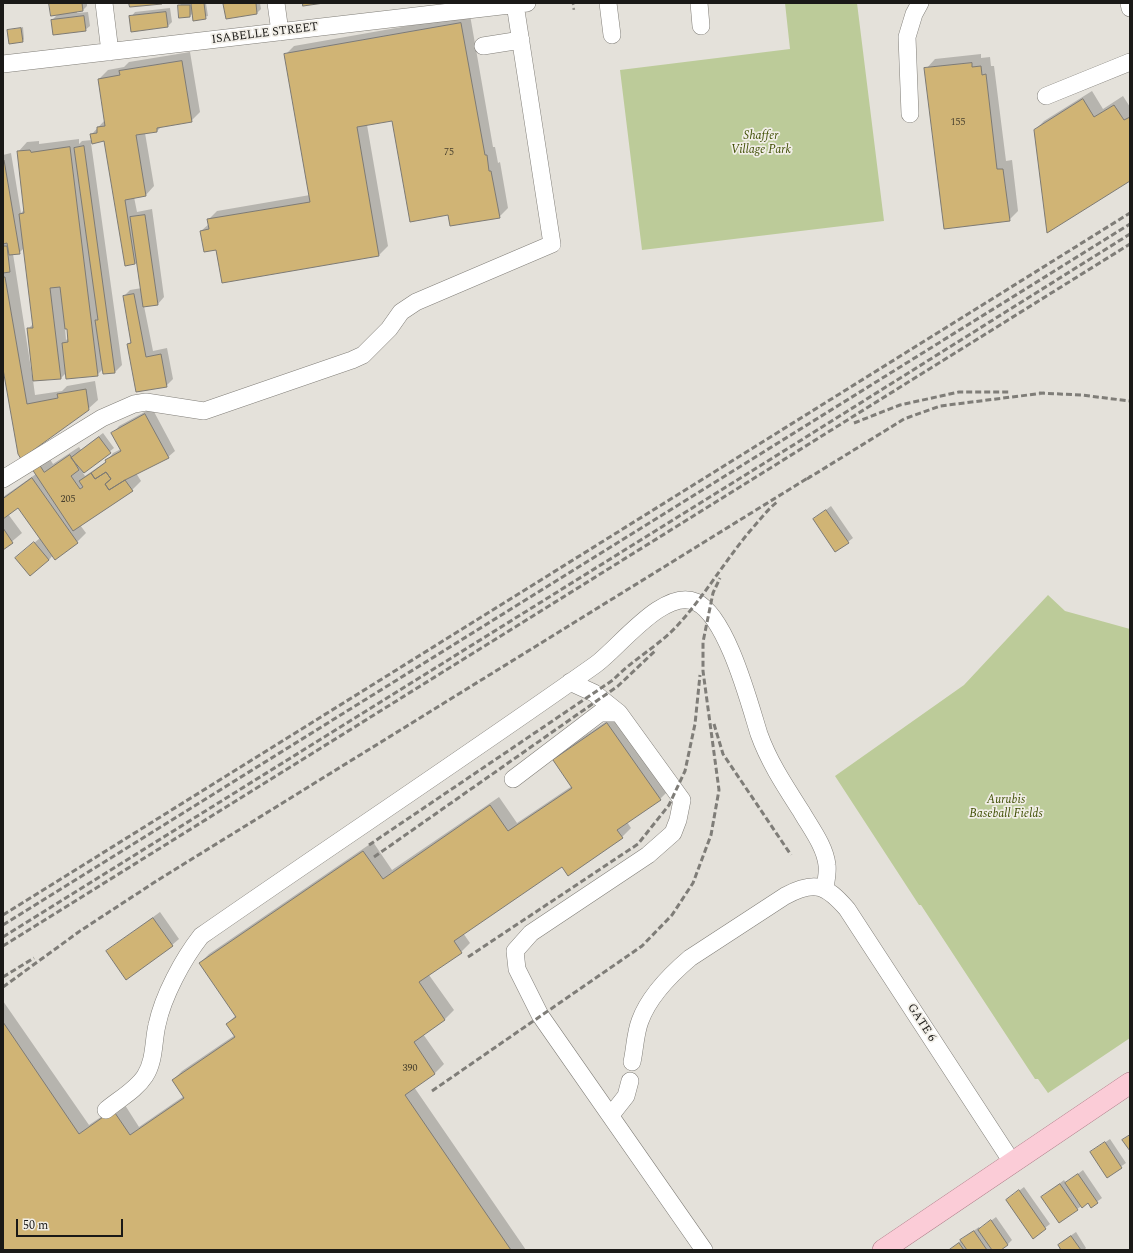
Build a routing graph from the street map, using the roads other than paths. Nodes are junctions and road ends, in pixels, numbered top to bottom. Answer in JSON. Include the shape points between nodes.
{"nodes":[{"id":1,"x":104,"y":3,"type":"edge"},
{"id":2,"x":276,"y":3,"type":"edge"},
{"id":3,"x":608,"y":3,"type":"edge"},
{"id":4,"x":699,"y":3,"type":"edge"},
{"id":5,"x":920,"y":3,"type":"edge"},
{"id":6,"x":521,"y":4,"type":"edge"},
{"id":7,"x":1129,"y":4,"type":"edge"},
{"id":8,"x":426,"y":8,"type":"edge"},
{"id":9,"x":1130,"y":8,"type":"edge"},
{"id":10,"x":701,"y":26,"type":"dead end"},
{"id":11,"x":280,"y":32,"type":"junction"},
{"id":12,"x":612,"y":35,"type":"dead end"},
{"id":13,"x":521,"y":40,"type":"junction"},
{"id":14,"x":483,"y":46,"type":"dead end"},
{"id":15,"x":110,"y":52,"type":"junction"},
{"id":16,"x":1130,"y":62,"type":"edge"},
{"id":17,"x":3,"y":64,"type":"edge"},
{"id":18,"x":1046,"y":96,"type":"dead end"},
{"id":19,"x":910,"y":114,"type":"dead end"},
{"id":20,"x":3,"y":479,"type":"edge"},
{"id":21,"x":570,"y":682,"type":"junction"},
{"id":22,"x":619,"y":713,"type":"junction"},
{"id":23,"x":513,"y":779,"type":"dead end"},
{"id":24,"x":825,"y":888,"type":"junction"},
{"id":25,"x":632,"y":1062,"type":"dead end"},
{"id":26,"x":630,"y":1081,"type":"dead end"},
{"id":27,"x":1130,"y":1083,"type":"edge"},
{"id":28,"x":106,"y":1110,"type":"dead end"},
{"id":29,"x":611,"y":1115,"type":"junction"},
{"id":30,"x":1012,"y":1162,"type":"junction"},
{"id":31,"x":704,"y":1250,"type":"edge"},
{"id":32,"x":883,"y":1250,"type":"edge"}],
"edges":[{"from":1,"to":15,"type":"street"},
{"from":2,"to":11,"type":"street"},
{"from":3,"to":12,"type":"street"},
{"from":4,"to":10,"type":"street"},
{"from":5,"to":19,"type":"street","via":[[906,37]]},
{"from":6,"to":8,"type":"street","name":"ISABELLE STREET"},
{"from":6,"to":13,"type":"street"},
{"from":7,"to":9,"type":"street"},
{"from":8,"to":11,"type":"street","name":"ISABELLE STREET"},
{"from":11,"to":15,"type":"street","name":"ISABELLE STREET"},
{"from":13,"to":14,"type":"street"},
{"from":13,"to":20,"type":"street","via":[[552,244],[416,302],[400,312],[389,329],[363,355],[352,360],[204,412],[146,402],[134,404],[102,418]]},
{"from":15,"to":17,"type":"street","name":"ISABELLE STREET"},
{"from":16,"to":18,"type":"street"},
{"from":21,"to":22,"type":"street","via":[[594,693]]},
{"from":21,"to":24,"type":"street","via":[[600,661],[666,604],[686,600],[696,602],[708,611],[732,652],[772,765],[821,846],[828,867]]},
{"from":21,"to":28,"type":"street","via":[[472,752],[201,936],[184,959],[162,1006],[149,1069],[135,1087]]},
{"from":22,"to":23,"type":"street","via":[[600,713]]},
{"from":22,"to":29,"type":"street","via":[[682,800],[673,833],[648,855],[531,933],[515,951],[517,969],[540,1015]]},
{"from":24,"to":25,"type":"street","via":[[798,889],[680,966],[648,1004],[639,1022]]},
{"from":24,"to":30,"type":"street","name":"GATE 6","via":[[847,909]]},
{"from":26,"to":29,"type":"street","via":[[626,1096]]},
{"from":27,"to":30,"type":"main road"},
{"from":29,"to":31,"type":"street"},
{"from":30,"to":32,"type":"main road"}]}
